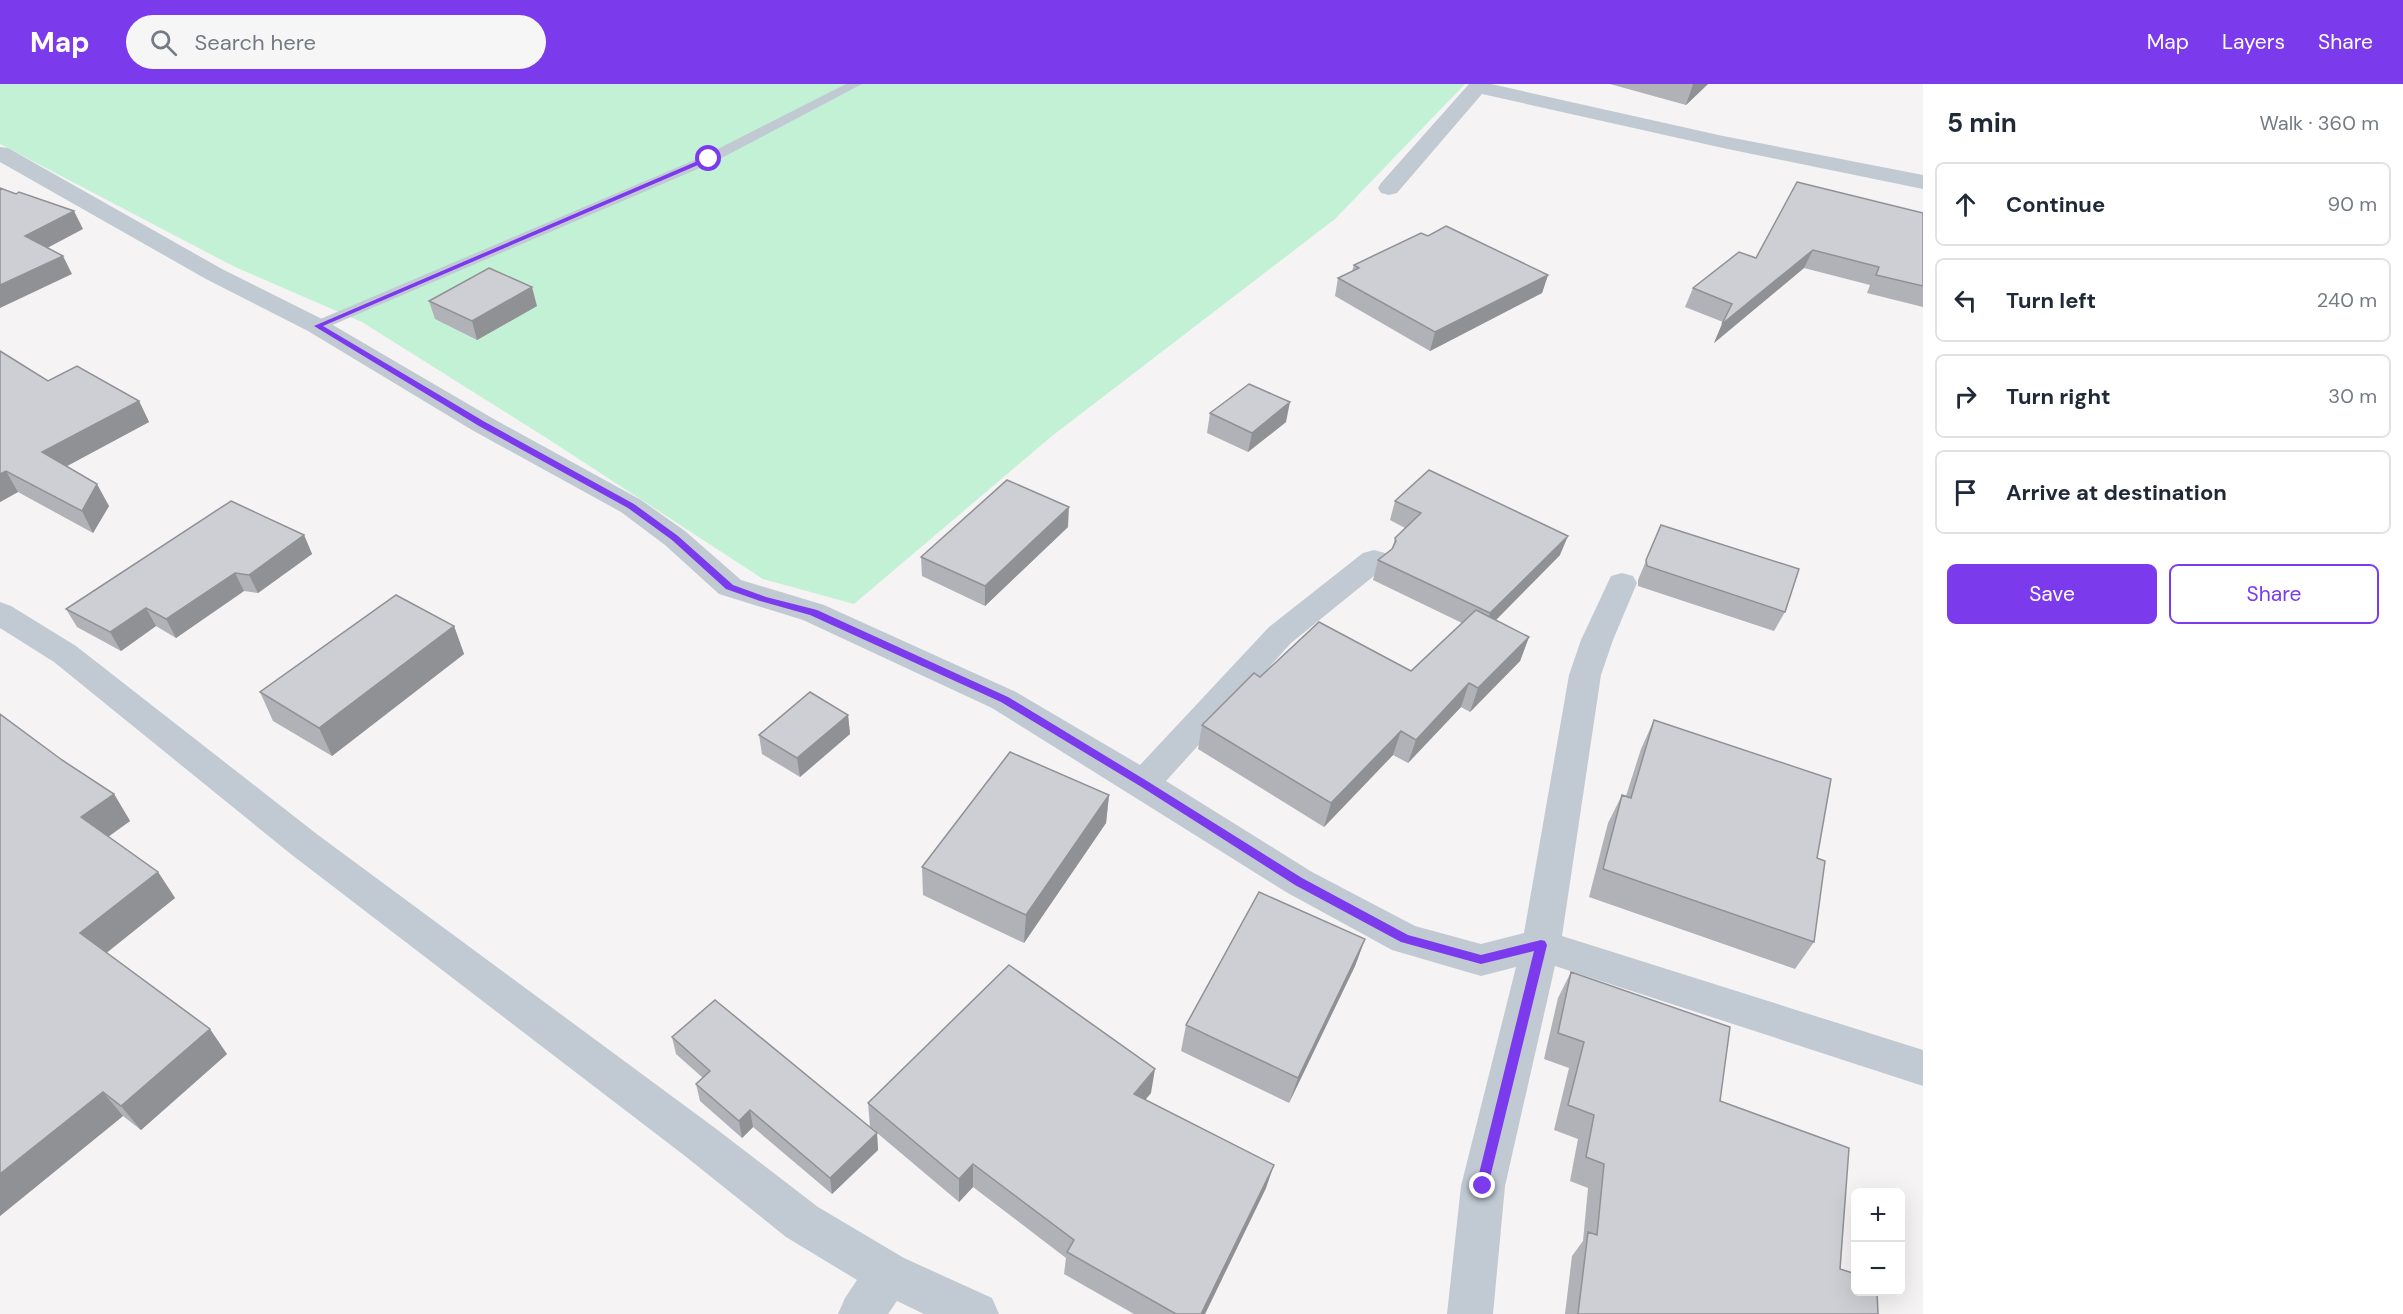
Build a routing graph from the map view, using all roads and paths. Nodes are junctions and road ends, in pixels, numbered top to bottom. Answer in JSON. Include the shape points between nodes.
{"nodes":[{"id":1,"x":856,"y":84,"type":"edge"},
{"id":2,"x":1479,"y":86,"type":"edge"},
{"id":3,"x":0,"y":153,"type":"edge"},
{"id":4,"x":1923,"y":182,"type":"edge"},
{"id":5,"x":1389,"y":188,"type":"dead end"},
{"id":6,"x":317,"y":326,"type":"junction"},
{"id":7,"x":1374,"y":560,"type":"dead end"},
{"id":8,"x":1622,"y":583,"type":"dead end"},
{"id":9,"x":0,"y":613,"type":"edge"},
{"id":10,"x":1143,"y":784,"type":"junction"},
{"id":11,"x":1541,"y":945,"type":"junction"},
{"id":12,"x":1923,"y":1068,"type":"edge"},
{"id":13,"x":888,"y":1274,"type":"junction"},
{"id":14,"x":861,"y":1314,"type":"edge"},
{"id":15,"x":976,"y":1314,"type":"edge"},
{"id":16,"x":1470,"y":1314,"type":"edge"}],
"edges":[{"from":1,"to":6,"type":"lane","via":[[709,159]]},
{"from":2,"to":4,"type":"street","via":[[1723,142]]},
{"from":2,"to":5,"type":"street"},
{"from":3,"to":6,"type":"street","via":[[214,274]]},
{"from":6,"to":10,"type":"street","via":[[631,506],[675,538],[730,587],[813,612],[1004,700]]},
{"from":7,"to":10,"type":"street","via":[[1280,635]]},
{"from":8,"to":11,"type":"street","via":[[1585,675]]},
{"from":9,"to":13,"type":"street","via":[[65,654],[305,845],[802,1222]]},
{"from":10,"to":11,"type":"street","via":[[1299,882],[1405,939],[1481,960]]},
{"from":11,"to":12,"type":"street"},
{"from":11,"to":16,"type":"street","via":[[1483,1186]]},
{"from":13,"to":14,"type":"street"},
{"from":13,"to":15,"type":"street"}]}
